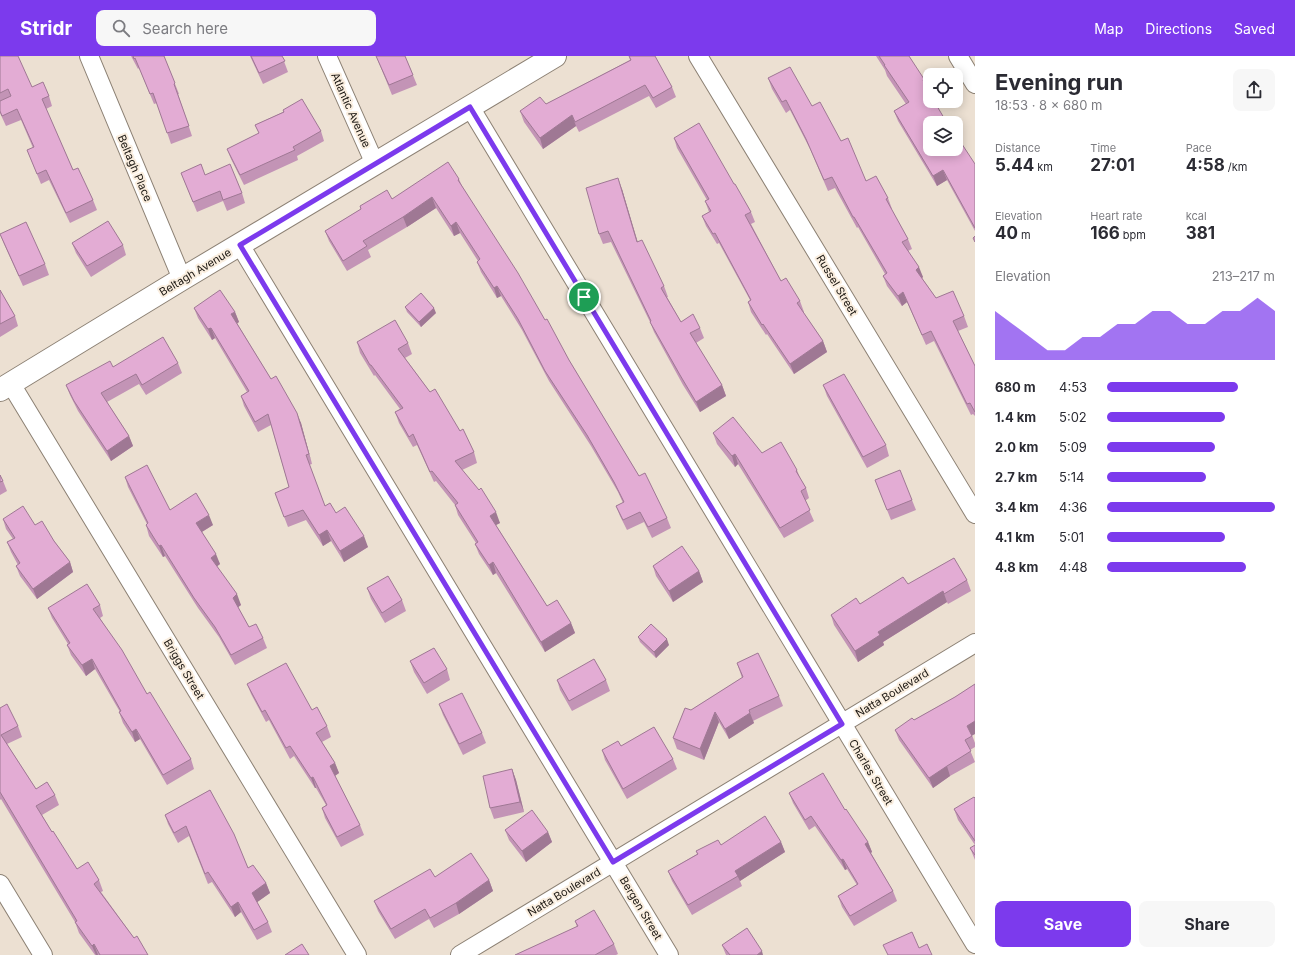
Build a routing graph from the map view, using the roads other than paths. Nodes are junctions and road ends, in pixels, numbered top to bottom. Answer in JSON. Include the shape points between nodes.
{"nodes":[{"id":1,"x":89,"y":56,"type":"edge"},
{"id":2,"x":327,"y":56,"type":"edge"},
{"id":3,"x":555,"y":56,"type":"edge"},
{"id":4,"x":698,"y":56,"type":"edge"},
{"id":5,"x":958,"y":56,"type":"edge"},
{"id":6,"x":975,"y":84,"type":"edge"},
{"id":7,"x":470,"y":107,"type":"junction"},
{"id":8,"x":375,"y":164,"type":"junction"},
{"id":9,"x":240,"y":245,"type":"junction"},
{"id":10,"x":182,"y":279,"type":"junction"},
{"id":11,"x":5,"y":387,"type":"edge"},
{"id":12,"x":975,"y":514,"type":"edge"},
{"id":13,"x":975,"y":643,"type":"edge"},
{"id":14,"x":842,"y":724,"type":"junction"},
{"id":15,"x":613,"y":862,"type":"junction"},
{"id":16,"x":0,"y":884,"type":"edge"},
{"id":17,"x":975,"y":944,"type":"edge"},
{"id":18,"x":43,"y":955,"type":"edge"},
{"id":19,"x":356,"y":955,"type":"edge"},
{"id":20,"x":460,"y":955,"type":"edge"},
{"id":21,"x":669,"y":955,"type":"edge"}],
"edges":[{"from":1,"to":10,"type":"street","name":"Beltagh Place"},
{"from":2,"to":8,"type":"street","name":"Atlantic Avenue"},
{"from":3,"to":7,"type":"street","name":"Beltagh Avenue"},
{"from":4,"to":12,"type":"street","name":"Russel Street"},
{"from":5,"to":6,"type":"street"},
{"from":7,"to":8,"type":"street","name":"Beltagh Avenue"},
{"from":7,"to":14,"type":"street","name":"Charles Street"},
{"from":8,"to":9,"type":"street","name":"Beltagh Avenue"},
{"from":9,"to":10,"type":"street","name":"Beltagh Avenue"},
{"from":9,"to":15,"type":"street","name":"Bergen Street"},
{"from":10,"to":11,"type":"street","name":"Beltagh Avenue"},
{"from":11,"to":19,"type":"street","name":"Briggs Street"},
{"from":13,"to":14,"type":"street","name":"Natta Boulevard"},
{"from":14,"to":15,"type":"street","name":"Natta Boulevard"},
{"from":14,"to":17,"type":"street","name":"Charles Street"},
{"from":15,"to":20,"type":"street","name":"Natta Boulevard"},
{"from":15,"to":21,"type":"street","name":"Bergen Street"},
{"from":16,"to":18,"type":"street"}]}
